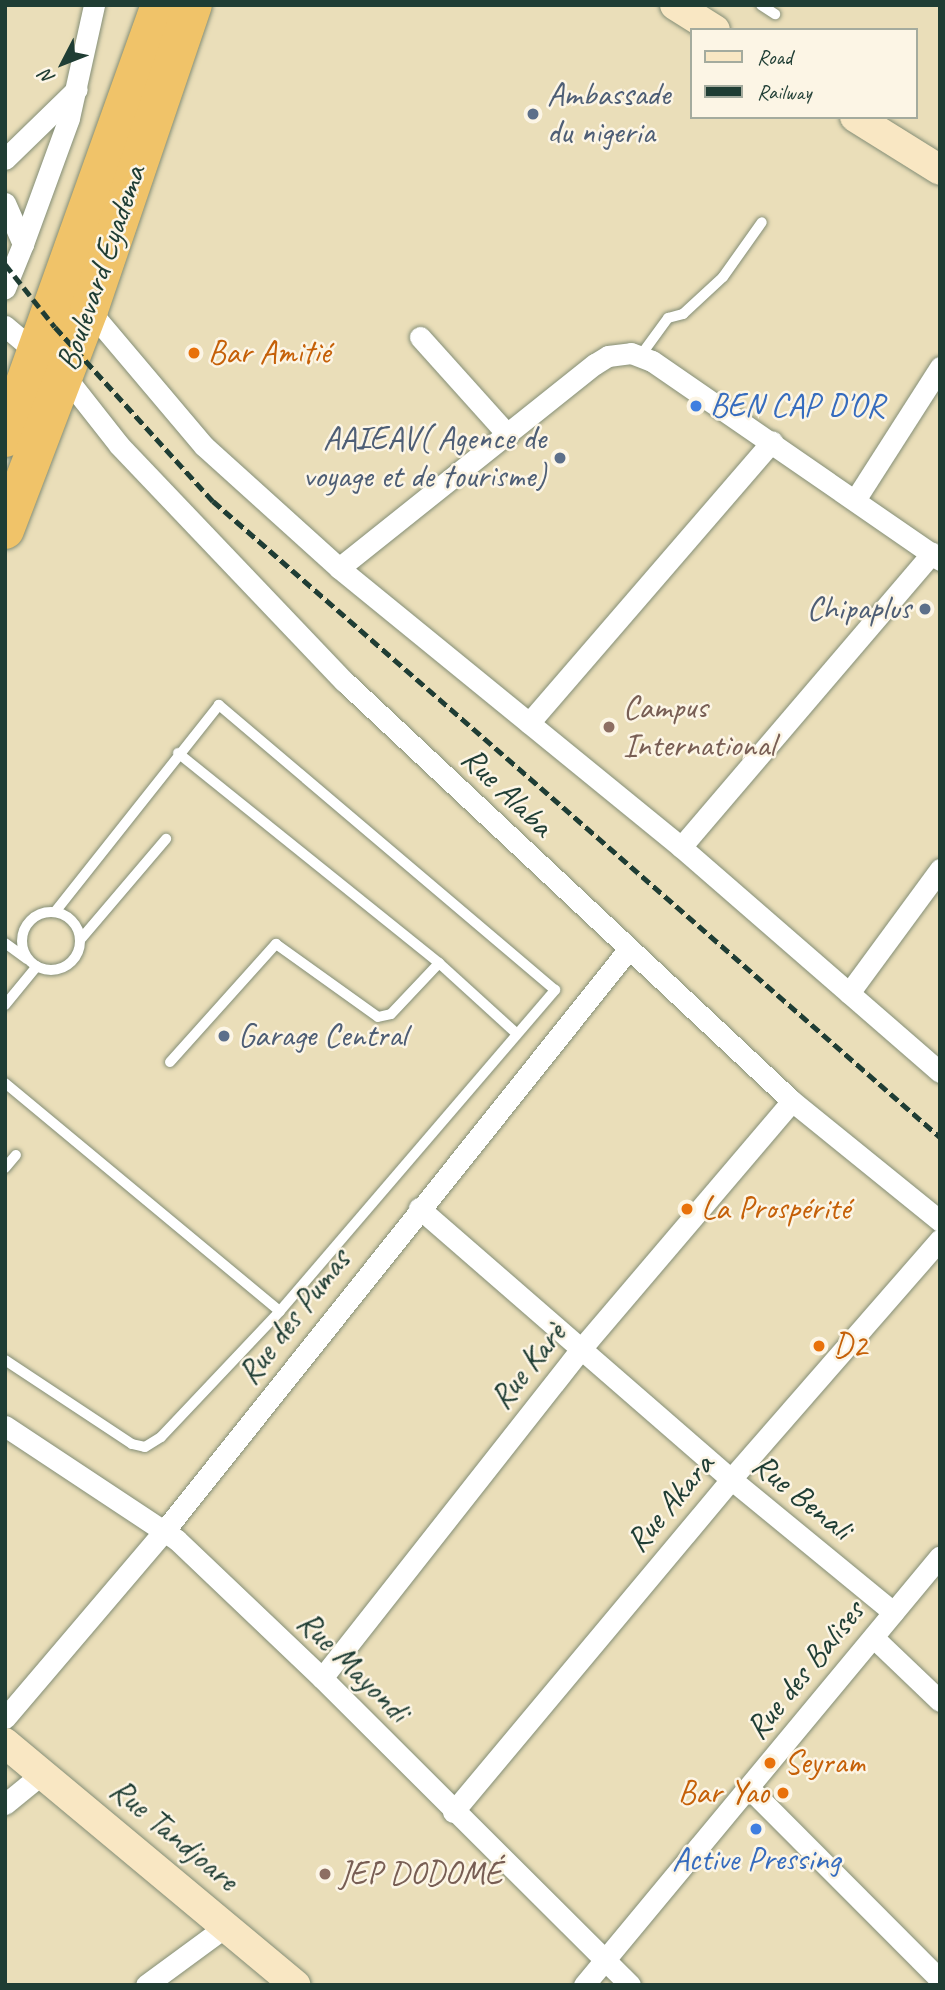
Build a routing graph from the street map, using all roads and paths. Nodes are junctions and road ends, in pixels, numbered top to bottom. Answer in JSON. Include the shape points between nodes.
{"nodes":[{"id":1,"x":94,"y":5,"type":"edge"},
{"id":2,"x":160,"y":5,"type":"edge"},
{"id":3,"x":193,"y":5,"type":"edge"},
{"id":4,"x":675,"y":5,"type":"edge"},
{"id":5,"x":761,"y":5,"type":"edge"},
{"id":6,"x":775,"y":14,"type":"dead end"},
{"id":7,"x":712,"y":28,"type":"edge"},
{"id":8,"x":78,"y":88,"type":"junction"},
{"id":9,"x":858,"y":119,"type":"edge"},
{"id":10,"x":5,"y":159,"type":"edge"},
{"id":11,"x":940,"y":170,"type":"edge"},
{"id":12,"x":5,"y":203,"type":"edge"},
{"id":13,"x":762,"y":222,"type":"dead end"},
{"id":14,"x":23,"y":244,"type":"junction"},
{"id":15,"x":5,"y":288,"type":"edge"},
{"id":16,"x":89,"y":310,"type":"junction"},
{"id":17,"x":5,"y":326,"type":"edge"},
{"id":18,"x":420,"y":337,"type":"dead end"},
{"id":19,"x":640,"y":355,"type":"junction"},
{"id":20,"x":51,"y":365,"type":"junction"},
{"id":21,"x":940,"y":367,"type":"edge"},
{"id":22,"x":508,"y":435,"type":"junction"},
{"id":23,"x":5,"y":438,"type":"edge"},
{"id":24,"x":772,"y":441,"type":"junction"},
{"id":25,"x":855,"y":500,"type":"junction"},
{"id":26,"x":5,"y":530,"type":"edge"},
{"id":27,"x":936,"y":556,"type":"edge"},
{"id":28,"x":339,"y":568,"type":"junction"},
{"id":29,"x":529,"y":723,"type":"junction"},
{"id":30,"x":178,"y":753,"type":"junction"},
{"id":31,"x":166,"y":839,"type":"dead end"},
{"id":32,"x":681,"y":847,"type":"junction"},
{"id":33,"x":940,"y":869,"type":"edge"},
{"id":34,"x":55,"y":912,"type":"junction"},
{"id":35,"x":80,"y":940,"type":"junction"},
{"id":36,"x":5,"y":943,"type":"edge"},
{"id":37,"x":627,"y":951,"type":"junction"},
{"id":38,"x":33,"y":963,"type":"junction"},
{"id":39,"x":439,"y":963,"type":"junction"},
{"id":40,"x":849,"y":993,"type":"junction"},
{"id":41,"x":5,"y":1005,"type":"edge"},
{"id":42,"x":517,"y":1034,"type":"junction"},
{"id":43,"x":170,"y":1062,"type":"dead end"},
{"id":44,"x":940,"y":1072,"type":"edge"},
{"id":45,"x":5,"y":1083,"type":"edge"},
{"id":46,"x":792,"y":1101,"type":"junction"},
{"id":47,"x":16,"y":1155,"type":"dead end"},
{"id":48,"x":5,"y":1168,"type":"edge"},
{"id":49,"x":419,"y":1209,"type":"junction"},
{"id":50,"x":940,"y":1221,"type":"edge"},
{"id":51,"x":940,"y":1238,"type":"edge"},
{"id":52,"x":280,"y":1311,"type":"junction"},
{"id":53,"x":579,"y":1350,"type":"junction"},
{"id":54,"x":5,"y":1360,"type":"edge"},
{"id":55,"x":5,"y":1426,"type":"edge"},
{"id":56,"x":731,"y":1479,"type":"junction"},
{"id":57,"x":166,"y":1530,"type":"junction"},
{"id":58,"x":940,"y":1556,"type":"edge"},
{"id":59,"x":892,"y":1612,"type":"junction"},
{"id":60,"x":874,"y":1638,"type":"junction"},
{"id":61,"x":322,"y":1678,"type":"junction"},
{"id":62,"x":940,"y":1701,"type":"edge"},
{"id":63,"x":5,"y":1718,"type":"edge"},
{"id":64,"x":5,"y":1743,"type":"edge"},
{"id":65,"x":43,"y":1773,"type":"junction"},
{"id":66,"x":749,"y":1788,"type":"junction"},
{"id":67,"x":5,"y":1804,"type":"edge"},
{"id":68,"x":453,"y":1812,"type":"junction"},
{"id":69,"x":225,"y":1927,"type":"junction"},
{"id":70,"x":603,"y":1962,"type":"junction"},
{"id":71,"x":940,"y":1980,"type":"edge"},
{"id":72,"x":146,"y":1985,"type":"edge"},
{"id":73,"x":295,"y":1985,"type":"edge"},
{"id":74,"x":584,"y":1985,"type":"edge"},
{"id":75,"x":630,"y":1985,"type":"edge"}],
"edges":[{"from":1,"to":8,"type":"street"},
{"from":2,"to":20,"type":"highway"},
{"from":3,"to":16,"type":"highway","name":"Boulevard Eyadema"},
{"from":4,"to":7,"type":"street"},
{"from":5,"to":6,"type":"lane"},
{"from":8,"to":10,"type":"street"},
{"from":8,"to":14,"type":"street"},
{"from":9,"to":11,"type":"street"},
{"from":12,"to":14,"type":"street"},
{"from":13,"to":19,"type":"lane","via":[[723,277],[682,314],[668,318]]},
{"from":14,"to":15,"type":"street"},
{"from":16,"to":20,"type":"highway","name":"Boulevard Eyadema"},
{"from":16,"to":28,"type":"street","via":[[204,446]]},
{"from":17,"to":20,"type":"street","name":"Rue Alaba"},
{"from":18,"to":22,"type":"street"},
{"from":19,"to":22,"type":"street","via":[[608,356]]},
{"from":19,"to":24,"type":"street"},
{"from":20,"to":23,"type":"highway"},
{"from":20,"to":26,"type":"highway","name":"Boulevard Eyadema"},
{"from":20,"to":37,"type":"street","name":"Rue Alaba","via":[[119,444],[345,682]]},
{"from":21,"to":25,"type":"street"},
{"from":22,"to":28,"type":"street"},
{"from":24,"to":25,"type":"street"},
{"from":24,"to":29,"type":"street"},
{"from":25,"to":27,"type":"street"},
{"from":27,"to":32,"type":"street"},
{"from":28,"to":29,"type":"street"},
{"from":29,"to":32,"type":"street"},
{"from":30,"to":34,"type":"lane"},
{"from":30,"to":39,"type":"lane"},
{"from":30,"to":42,"type":"lane","via":[[215,706],[221,706],[553,985],[554,992]]},
{"from":31,"to":35,"type":"lane"},
{"from":32,"to":40,"type":"street"},
{"from":33,"to":40,"type":"street"},
{"from":34,"to":35,"type":"lane","via":[[73,922]]},
{"from":34,"to":38,"type":"lane","via":[[35,916],[28,923],[22,941]]},
{"from":35,"to":38,"type":"lane","via":[[66,966]]},
{"from":36,"to":38,"type":"lane"},
{"from":37,"to":46,"type":"street","name":"Rue Alaba"},
{"from":37,"to":49,"type":"street","name":"Rue des Pumas"},
{"from":38,"to":41,"type":"lane"},
{"from":39,"to":42,"type":"lane"},
{"from":39,"to":43,"type":"lane","via":[[391,1014],[378,1017],[276,944]]},
{"from":40,"to":44,"type":"street"},
{"from":42,"to":52,"type":"lane"},
{"from":45,"to":52,"type":"lane"},
{"from":46,"to":50,"type":"street","name":"Rue Alaba"},
{"from":46,"to":53,"type":"street","name":"Rue Karè"},
{"from":47,"to":48,"type":"lane"},
{"from":49,"to":53,"type":"street","name":"Rue Benali"},
{"from":49,"to":57,"type":"street","name":"Rue des Pumas"},
{"from":51,"to":56,"type":"street","name":"Rue Akara"},
{"from":52,"to":54,"type":"lane","via":[[161,1437],[145,1447],[132,1444]]},
{"from":53,"to":56,"type":"street","name":"Rue Benali"},
{"from":53,"to":61,"type":"street","name":"Rue Karè"},
{"from":55,"to":57,"type":"street","name":"Rue Mayondi"},
{"from":56,"to":59,"type":"street","name":"Rue Benali"},
{"from":56,"to":68,"type":"street","name":"Rue Akara"},
{"from":57,"to":61,"type":"street","name":"Rue Mayondi"},
{"from":57,"to":63,"type":"street","name":"Rue des Pumas"},
{"from":58,"to":59,"type":"street","name":"Rue des Balises"},
{"from":59,"to":60,"type":"street","name":"Rue des Balises"},
{"from":60,"to":62,"type":"street"},
{"from":60,"to":66,"type":"street","name":"Rue des Balises"},
{"from":61,"to":68,"type":"street","name":"Rue Mayondi"},
{"from":64,"to":65,"type":"street","name":"Rue Tandjoare"},
{"from":65,"to":67,"type":"street"},
{"from":65,"to":69,"type":"street","name":"Rue Tandjoare"},
{"from":66,"to":70,"type":"street","name":"Rue des Balises"},
{"from":66,"to":71,"type":"street"},
{"from":68,"to":70,"type":"street","name":"Rue Mayondi"},
{"from":69,"to":72,"type":"street"},
{"from":69,"to":73,"type":"street","name":"Rue Tandjoare"},
{"from":70,"to":74,"type":"street","name":"Rue des Balises"},
{"from":70,"to":75,"type":"street","name":"Rue Mayondi"}]}
